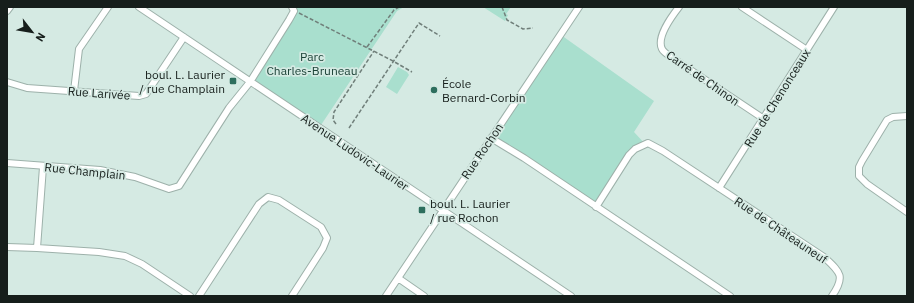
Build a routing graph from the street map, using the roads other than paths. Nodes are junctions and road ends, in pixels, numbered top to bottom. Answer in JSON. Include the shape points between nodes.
{"nodes":[{"id":1,"x":10,"y":7,"type":"edge"},
{"id":2,"x":108,"y":7,"type":"edge"},
{"id":3,"x":139,"y":7,"type":"edge"},
{"id":4,"x":579,"y":7,"type":"edge"},
{"id":5,"x":680,"y":7,"type":"edge"},
{"id":6,"x":742,"y":7,"type":"edge"},
{"id":7,"x":834,"y":7,"type":"edge"},
{"id":8,"x":293,"y":9,"type":"edge"},
{"id":9,"x":7,"y":11,"type":"edge"},
{"id":10,"x":184,"y":37,"type":"junction"},
{"id":11,"x":807,"y":50,"type":"junction"},
{"id":12,"x":7,"y":82,"type":"edge"},
{"id":13,"x":250,"y":82,"type":"junction"},
{"id":14,"x":74,"y":92,"type":"junction"},
{"id":15,"x":907,"y":116,"type":"edge"},
{"id":16,"x":764,"y":119,"type":"junction"},
{"id":17,"x":491,"y":138,"type":"junction"},
{"id":18,"x":7,"y":163,"type":"edge"},
{"id":19,"x":43,"y":167,"type":"junction"},
{"id":20,"x":719,"y":188,"type":"junction"},
{"id":21,"x":596,"y":207,"type":"junction"},
{"id":22,"x":443,"y":210,"type":"junction"},
{"id":23,"x":907,"y":212,"type":"edge"},
{"id":24,"x":7,"y":247,"type":"edge"},
{"id":25,"x":37,"y":248,"type":"junction"},
{"id":26,"x":398,"y":278,"type":"junction"},
{"id":27,"x":190,"y":296,"type":"edge"},
{"id":28,"x":199,"y":296,"type":"edge"},
{"id":29,"x":292,"y":296,"type":"edge"},
{"id":30,"x":386,"y":296,"type":"edge"},
{"id":31,"x":424,"y":296,"type":"edge"},
{"id":32,"x":572,"y":296,"type":"edge"},
{"id":33,"x":730,"y":296,"type":"edge"},
{"id":34,"x":832,"y":296,"type":"edge"}],
"edges":[{"from":1,"to":9,"type":"street"},
{"from":2,"to":14,"type":"street","via":[[79,49]]},
{"from":3,"to":10,"type":"street","name":"Avenue Ludovic-Laurier"},
{"from":4,"to":17,"type":"street","name":"Rue Rochon"},
{"from":5,"to":16,"type":"street","name":"Carré de Chinon","via":[[662,34],[662,50]]},
{"from":6,"to":11,"type":"street"},
{"from":7,"to":11,"type":"street","name":"Rue de Chenonceaux"},
{"from":8,"to":13,"type":"street","name":"Rue Champlain","via":[[290,20]]},
{"from":10,"to":13,"type":"street","name":"Avenue Ludovic-Laurier"},
{"from":10,"to":14,"type":"street","name":"Rue Larivée","via":[[146,94],[129,96]]},
{"from":11,"to":16,"type":"street","name":"Rue de Chenonceaux"},
{"from":12,"to":14,"type":"street","name":"Rue Larivée","via":[[27,88]]},
{"from":13,"to":19,"type":"street","name":"Rue Champlain","via":[[229,108],[179,186],[169,189],[135,177],[100,170]]},
{"from":13,"to":22,"type":"street","name":"Avenue Ludovic-Laurier"},
{"from":15,"to":23,"type":"street","via":[[887,120],[859,167],[859,176]]},
{"from":16,"to":20,"type":"street","name":"Rue de Chenonceaux"},
{"from":17,"to":21,"type":"street"},
{"from":17,"to":22,"type":"street","name":"Rue Rochon"},
{"from":18,"to":19,"type":"street","name":"Rue Champlain"},
{"from":19,"to":25,"type":"street"},
{"from":20,"to":21,"type":"street","name":"Rue de Châteauneuf","via":[[648,143],[629,155]]},
{"from":20,"to":34,"type":"street","name":"Rue de Châteauneuf","via":[[824,257],[836,268],[840,274],[839,282]]},
{"from":21,"to":33,"type":"street"},
{"from":22,"to":26,"type":"street","name":"Rue Rochon"},
{"from":22,"to":32,"type":"street","name":"Avenue Ludovic-Laurier"},
{"from":24,"to":25,"type":"street"},
{"from":25,"to":27,"type":"street","via":[[125,256],[142,264]]},
{"from":26,"to":30,"type":"street","name":"Rue Rochon"},
{"from":26,"to":31,"type":"street"},
{"from":28,"to":29,"type":"street","via":[[259,204],[268,197],[279,200],[321,227],[327,238],[324,248]]}]}
